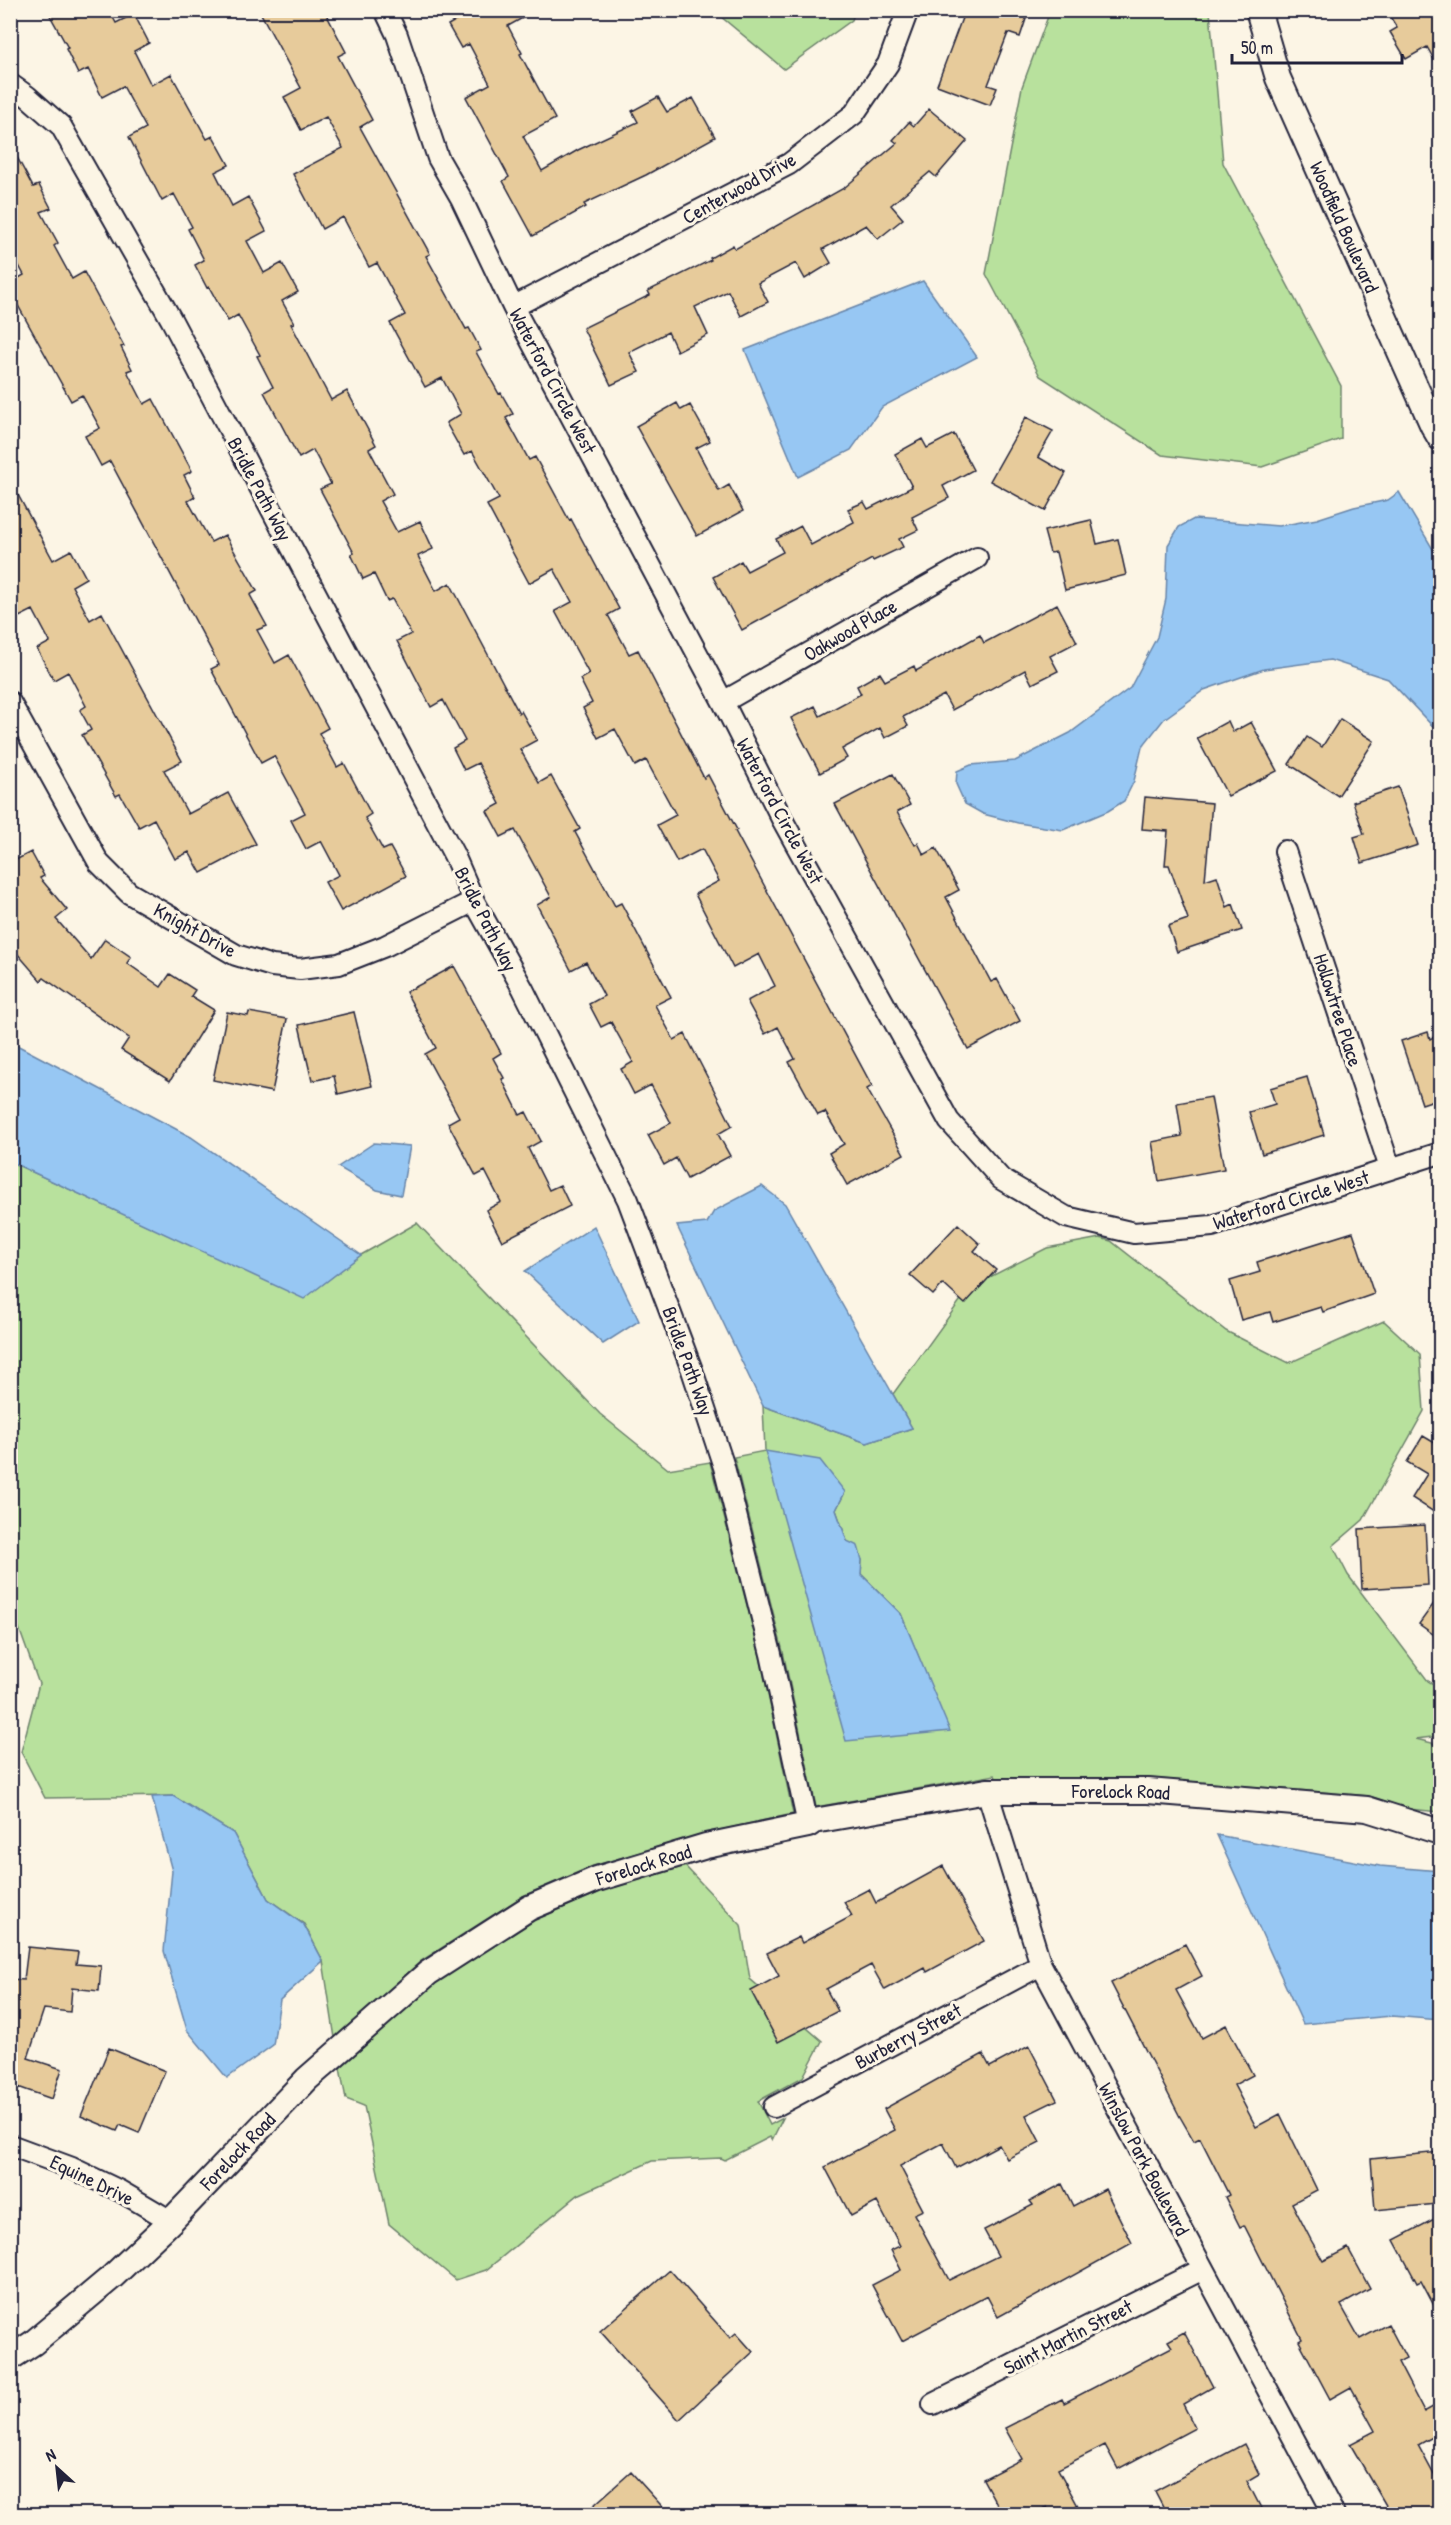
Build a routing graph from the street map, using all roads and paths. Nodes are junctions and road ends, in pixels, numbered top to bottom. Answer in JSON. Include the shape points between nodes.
{"nodes":[{"id":1,"x":385,"y":10,"type":"edge"},
{"id":2,"x":908,"y":10,"type":"edge"},
{"id":3,"x":1258,"y":10,"type":"edge"},
{"id":4,"x":10,"y":84,"type":"edge"},
{"id":5,"x":513,"y":307,"type":"junction"},
{"id":6,"x":1440,"y":438,"type":"edge"},
{"id":7,"x":977,"y":558,"type":"dead end"},
{"id":8,"x":10,"y":702,"type":"edge"},
{"id":9,"x":723,"y":702,"type":"junction"},
{"id":10,"x":1285,"y":851,"type":"dead end"},
{"id":11,"x":474,"y":901,"type":"junction"},
{"id":12,"x":1440,"y":1153,"type":"edge"},
{"id":13,"x":1390,"y":1168,"type":"junction"},
{"id":14,"x":987,"y":1791,"type":"junction"},
{"id":15,"x":807,"y":1825,"type":"junction"},
{"id":16,"x":1440,"y":1832,"type":"edge"},
{"id":17,"x":1041,"y":1965,"type":"junction"},
{"id":18,"x":774,"y":2108,"type":"dead end"},
{"id":19,"x":10,"y":2145,"type":"edge"},
{"id":20,"x":171,"y":2221,"type":"junction"},
{"id":21,"x":1203,"y":2269,"type":"junction"},
{"id":22,"x":10,"y":2358,"type":"edge"},
{"id":23,"x":933,"y":2404,"type":"dead end"},
{"id":24,"x":1334,"y":2514,"type":"edge"}],
"edges":[{"from":1,"to":5,"type":"street","name":"Waterford Circle West","via":[[438,158]]},
{"from":2,"to":5,"type":"street","name":"Centerwood Drive","via":[[888,64],[854,114],[789,164]]},
{"from":3,"to":6,"type":"street","name":"Woodfield Boulevard","via":[[1278,78]]},
{"from":4,"to":11,"type":"street","name":"Bridle Path Way","via":[[61,126],[165,309],[454,855]]},
{"from":5,"to":9,"type":"street","name":"Waterford Circle West"},
{"from":7,"to":9,"type":"street","name":"Oakwood Place"},
{"from":8,"to":11,"type":"street","name":"Knight Drive","via":[[99,863],[129,893],[236,955],[272,966],[300,969],[339,964],[385,946]]},
{"from":9,"to":13,"type":"street","name":"Waterford Circle West","via":[[783,821],[949,1121],[1001,1179],[1066,1217],[1134,1233],[1212,1226]]},
{"from":10,"to":13,"type":"street","name":"Hollowtree Place"},
{"from":11,"to":15,"type":"street","name":"Bridle Path Way","via":[[523,989],[628,1200],[692,1370],[727,1478],[771,1654]]},
{"from":12,"to":13,"type":"street","name":"Waterford Circle West"},
{"from":14,"to":15,"type":"street","name":"Forelock Road"},
{"from":14,"to":16,"type":"street","name":"Forelock Road","via":[[1148,1791],[1367,1809]]},
{"from":14,"to":17,"type":"street","name":"Winslow Park Boulevard"},
{"from":15,"to":20,"type":"street","name":"Forelock Road","via":[[706,1846],[597,1879],[529,1908],[428,1973],[308,2079]]},
{"from":17,"to":18,"type":"street","name":"Burberry Street"},
{"from":17,"to":21,"type":"street","name":"Winslow Park Boulevard"},
{"from":19,"to":20,"type":"street","name":"Equine Drive","via":[[72,2168]]},
{"from":20,"to":22,"type":"street","name":"Forelock Road","via":[[113,2276]]},
{"from":21,"to":23,"type":"street","name":"Saint Martin Street"},
{"from":21,"to":24,"type":"street","name":"Winslow Park Boulevard"}]}
